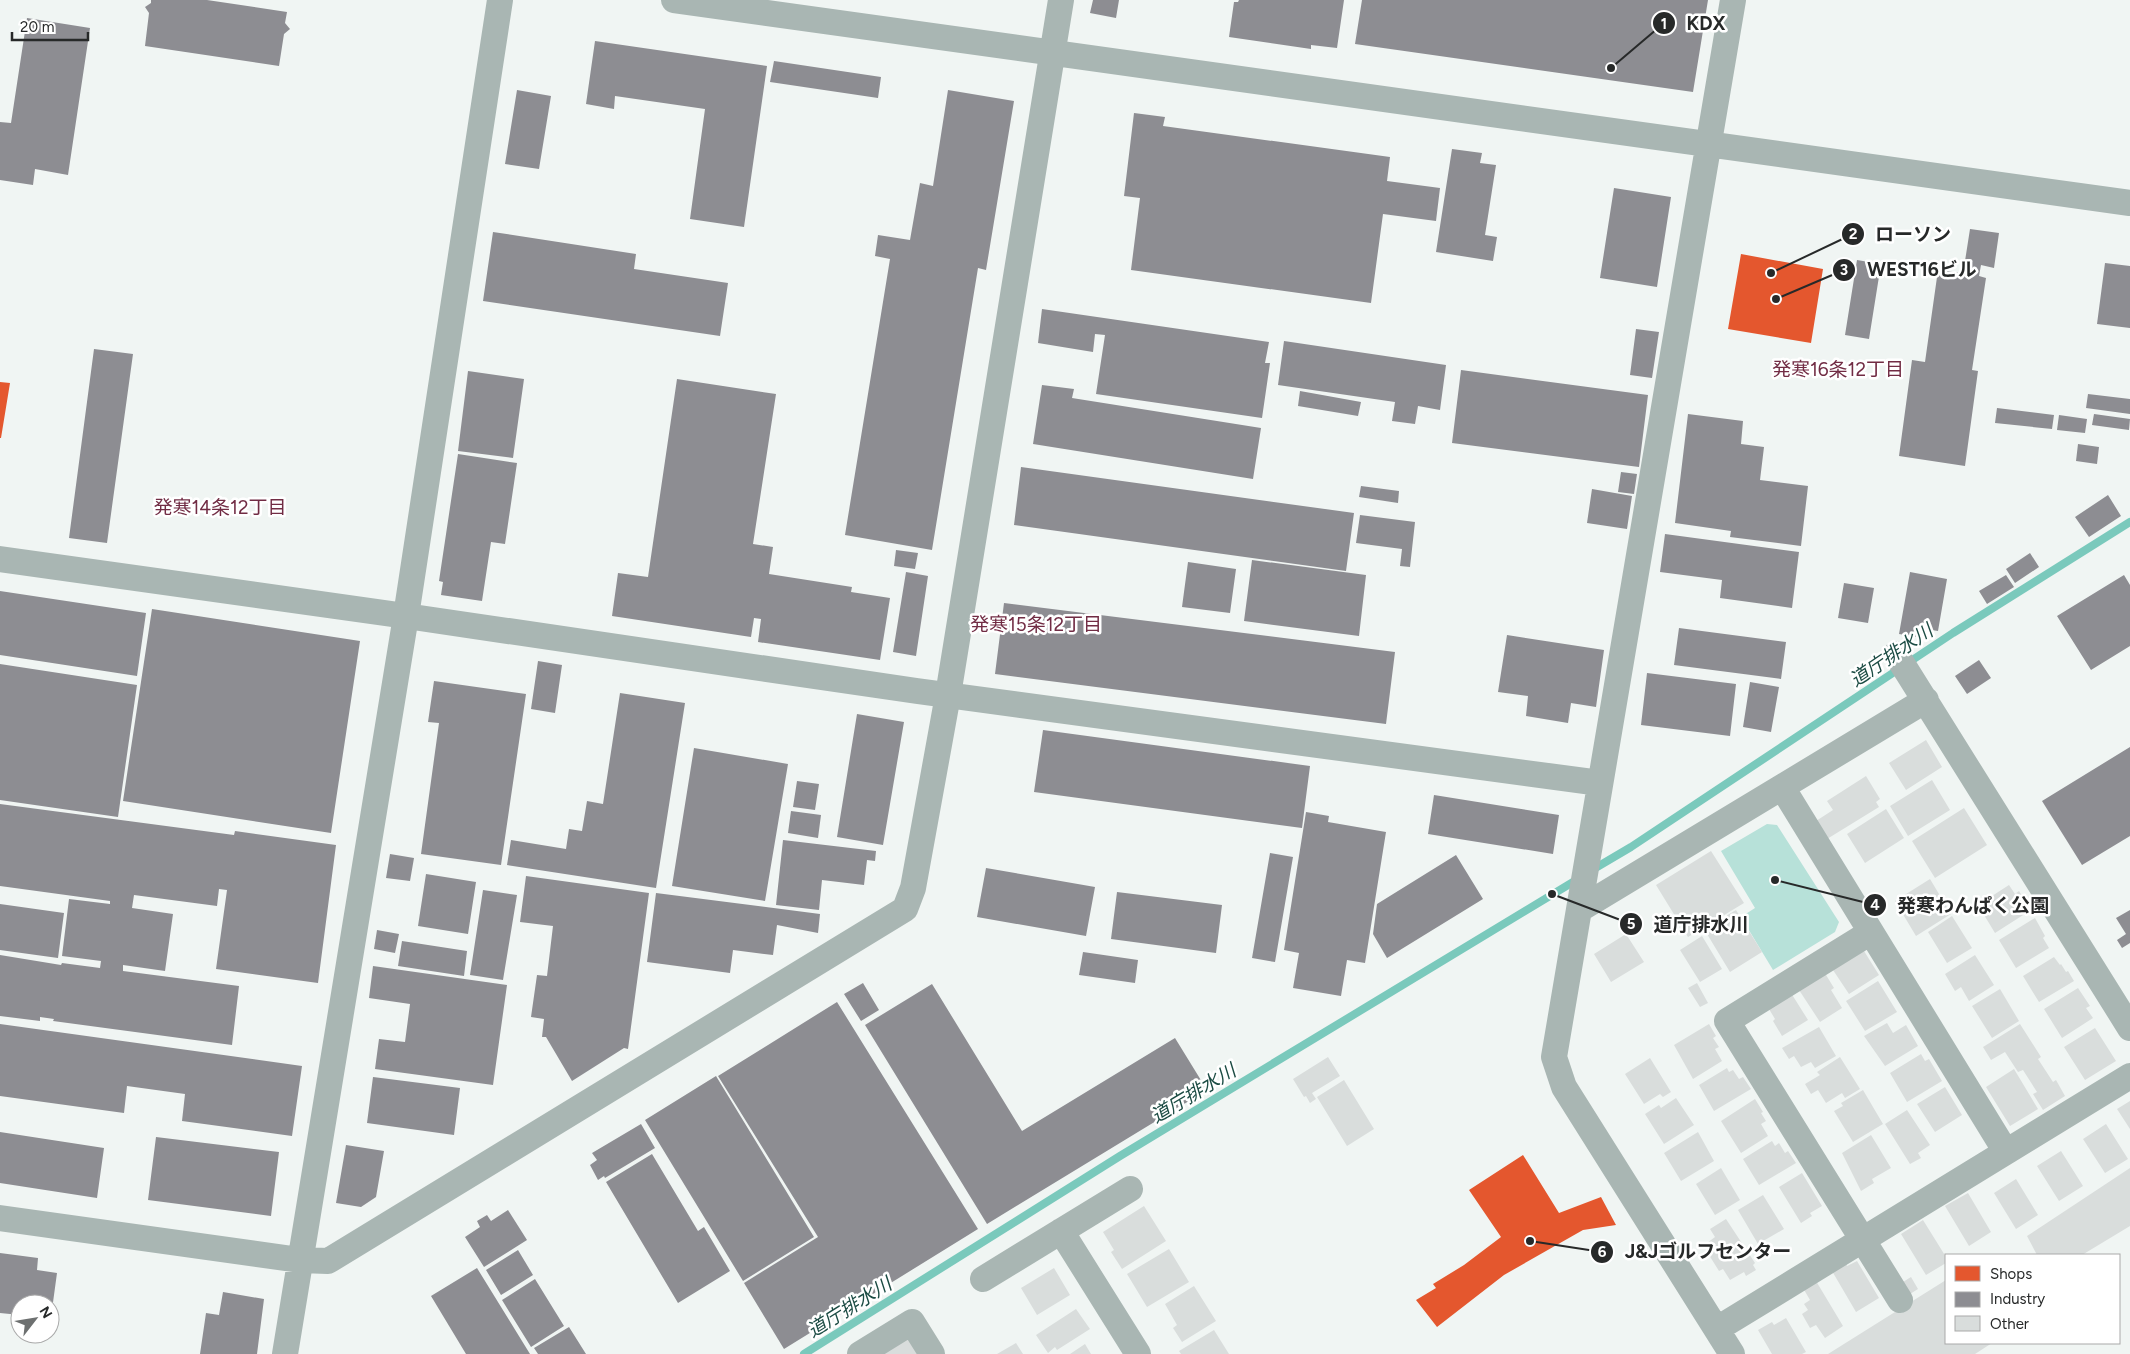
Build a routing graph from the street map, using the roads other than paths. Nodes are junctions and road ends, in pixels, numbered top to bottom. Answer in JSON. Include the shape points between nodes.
{"nodes":[{"id":1,"x":500,"y":0,"type":"edge"},
{"id":2,"x":674,"y":0,"type":"edge"},
{"id":3,"x":1061,"y":0,"type":"edge"},
{"id":4,"x":1733,"y":0,"type":"edge"},
{"id":5,"x":1053,"y":52,"type":"junction"},
{"id":6,"x":1710,"y":144,"type":"junction"},
{"id":7,"x":2130,"y":203,"type":"edge"},
{"id":8,"x":0,"y":559,"type":"edge"},
{"id":9,"x":406,"y":616,"type":"junction"},
{"id":10,"x":1896,"y":654,"type":"dead end"},
{"id":11,"x":948,"y":695,"type":"junction"},
{"id":12,"x":1923,"y":696,"type":"junction"},
{"id":13,"x":1600,"y":783,"type":"junction"},
{"id":14,"x":1782,"y":787,"type":"junction"},
{"id":15,"x":1581,"y":902,"type":"junction"},
{"id":16,"x":1871,"y":932,"type":"junction"},
{"id":17,"x":2121,"y":994,"type":"edge"},
{"id":18,"x":2130,"y":1028,"type":"edge"},
{"id":19,"x":2130,"y":1076,"type":"edge"},
{"id":20,"x":2006,"y":1152,"type":"junction"},
{"id":21,"x":1130,"y":1189,"type":"dead end"},
{"id":22,"x":0,"y":1218,"type":"edge"},
{"id":23,"x":1062,"y":1231,"type":"junction"},
{"id":24,"x":1862,"y":1240,"type":"junction"},
{"id":25,"x":300,"y":1260,"type":"junction"},
{"id":26,"x":982,"y":1279,"type":"dead end"},
{"id":27,"x":1900,"y":1300,"type":"dead end"},
{"id":28,"x":1717,"y":1329,"type":"junction"},
{"id":29,"x":285,"y":1354,"type":"edge"},
{"id":30,"x":860,"y":1354,"type":"edge"},
{"id":31,"x":932,"y":1354,"type":"edge"},
{"id":32,"x":1138,"y":1354,"type":"edge"},
{"id":33,"x":1732,"y":1354,"type":"edge"}],
"edges":[{"from":1,"to":9,"type":"street"},
{"from":2,"to":5,"type":"street"},
{"from":3,"to":5,"type":"street"},
{"from":4,"to":6,"type":"street"},
{"from":5,"to":6,"type":"street"},
{"from":5,"to":11,"type":"street"},
{"from":6,"to":7,"type":"street"},
{"from":6,"to":13,"type":"street"},
{"from":8,"to":9,"type":"street"},
{"from":9,"to":11,"type":"street"},
{"from":9,"to":25,"type":"street"},
{"from":10,"to":12,"type":"street"},
{"from":11,"to":13,"type":"street"},
{"from":11,"to":25,"type":"street","via":[[913,888],[905,909],[328,1261]]},
{"from":12,"to":14,"type":"street"},
{"from":12,"to":17,"type":"street"},
{"from":13,"to":15,"type":"street"},
{"from":14,"to":15,"type":"street"},
{"from":14,"to":16,"type":"street"},
{"from":15,"to":28,"type":"street","via":[[1554,1058],[1564,1087]]},
{"from":16,"to":20,"type":"street"},
{"from":16,"to":24,"type":"street","via":[[1726,1021]]},
{"from":17,"to":18,"type":"street"},
{"from":19,"to":20,"type":"street"},
{"from":20,"to":24,"type":"street"},
{"from":21,"to":23,"type":"street"},
{"from":22,"to":25,"type":"street"},
{"from":23,"to":26,"type":"street"},
{"from":23,"to":32,"type":"street"},
{"from":24,"to":27,"type":"street"},
{"from":24,"to":28,"type":"street"},
{"from":25,"to":29,"type":"street"},
{"from":28,"to":33,"type":"street"},
{"from":30,"to":31,"type":"street","via":[[912,1322]]}]}
